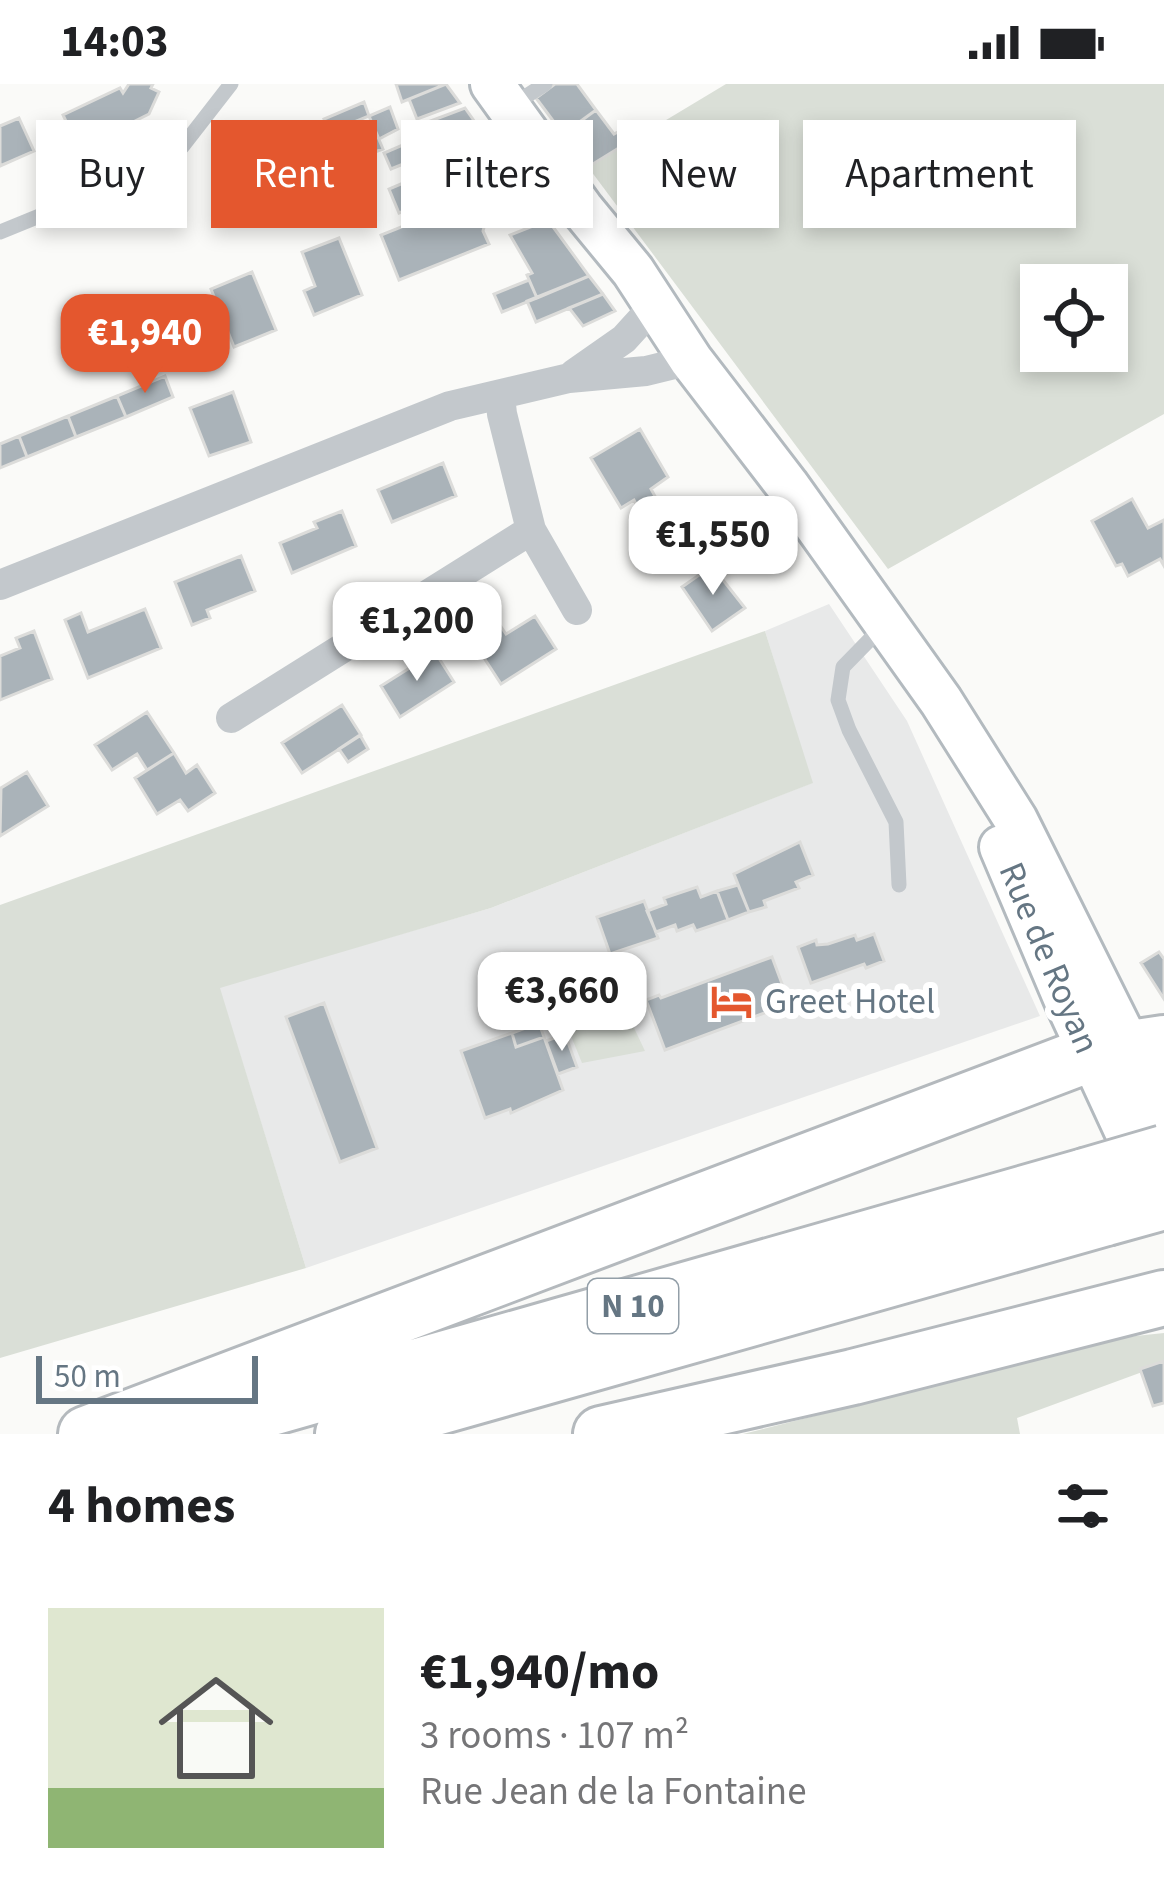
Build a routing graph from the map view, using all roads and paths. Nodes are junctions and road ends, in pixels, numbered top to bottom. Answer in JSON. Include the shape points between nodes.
{"nodes":[{"id":1,"x":231,"y":84,"type":"edge"},
{"id":2,"x":545,"y":84,"type":"edge"},
{"id":3,"x":500,"y":96,"type":"edge"},
{"id":4,"x":0,"y":232,"type":"edge"},
{"id":5,"x":654,"y":306,"type":"junction"},
{"id":6,"x":691,"y":360,"type":"junction"},
{"id":7,"x":569,"y":378,"type":"junction"},
{"id":8,"x":500,"y":395,"type":"junction"},
{"id":9,"x":531,"y":530,"type":"junction"},
{"id":10,"x":0,"y":585,"type":"edge"},
{"id":11,"x":577,"y":610,"type":"dead end"},
{"id":12,"x":886,"y":624,"type":"junction"},
{"id":13,"x":231,"y":718,"type":"dead end"},
{"id":14,"x":898,"y":885,"type":"dead end"},
{"id":15,"x":1128,"y":1048,"type":"edge"},
{"id":16,"x":1164,"y":1117,"type":"edge"},
{"id":17,"x":1164,"y":1153,"type":"edge"},
{"id":18,"x":1096,"y":1197,"type":"junction"},
{"id":19,"x":1164,"y":1202,"type":"edge"},
{"id":20,"x":1164,"y":1213,"type":"edge"},
{"id":21,"x":1164,"y":1298,"type":"edge"},
{"id":22,"x":86,"y":1434,"type":"edge"},
{"id":23,"x":180,"y":1434,"type":"edge"},
{"id":24,"x":343,"y":1434,"type":"edge"},
{"id":25,"x":601,"y":1434,"type":"edge"}],
"edges":[{"from":1,"to":4,"type":"lane","via":[[157,168]]},
{"from":2,"to":3,"type":"lane"},
{"from":3,"to":5,"type":"main road","name":"Rue de Royan"},
{"from":5,"to":6,"type":"main road","name":"Rue de Royan"},
{"from":5,"to":7,"type":"street"},
{"from":6,"to":7,"type":"street"},
{"from":6,"to":12,"type":"main road","name":"Rue de Royan"},
{"from":7,"to":8,"type":"street"},
{"from":8,"to":9,"type":"street"},
{"from":8,"to":10,"type":"street","via":[[450,406]]},
{"from":9,"to":11,"type":"street"},
{"from":9,"to":13,"type":"street"},
{"from":12,"to":14,"type":"lane","via":[[843,667],[838,700],[896,822]]},
{"from":12,"to":15,"type":"main road","name":"Rue de Royan","via":[[941,701]]},
{"from":15,"to":16,"type":"main road","name":"Rue de Royan"},
{"from":15,"to":20,"type":"main road","name":"Rue de Royan"},
{"from":15,"to":22,"type":"highway"},
{"from":17,"to":18,"type":"highway","number":"N 10","bridge":true},
{"from":18,"to":19,"type":"highway","number":"N 10","bridge":true},
{"from":18,"to":23,"type":"highway","number":"N 10"},
{"from":18,"to":24,"type":"highway","number":"N 10"},
{"from":21,"to":25,"type":"highway"}]}
